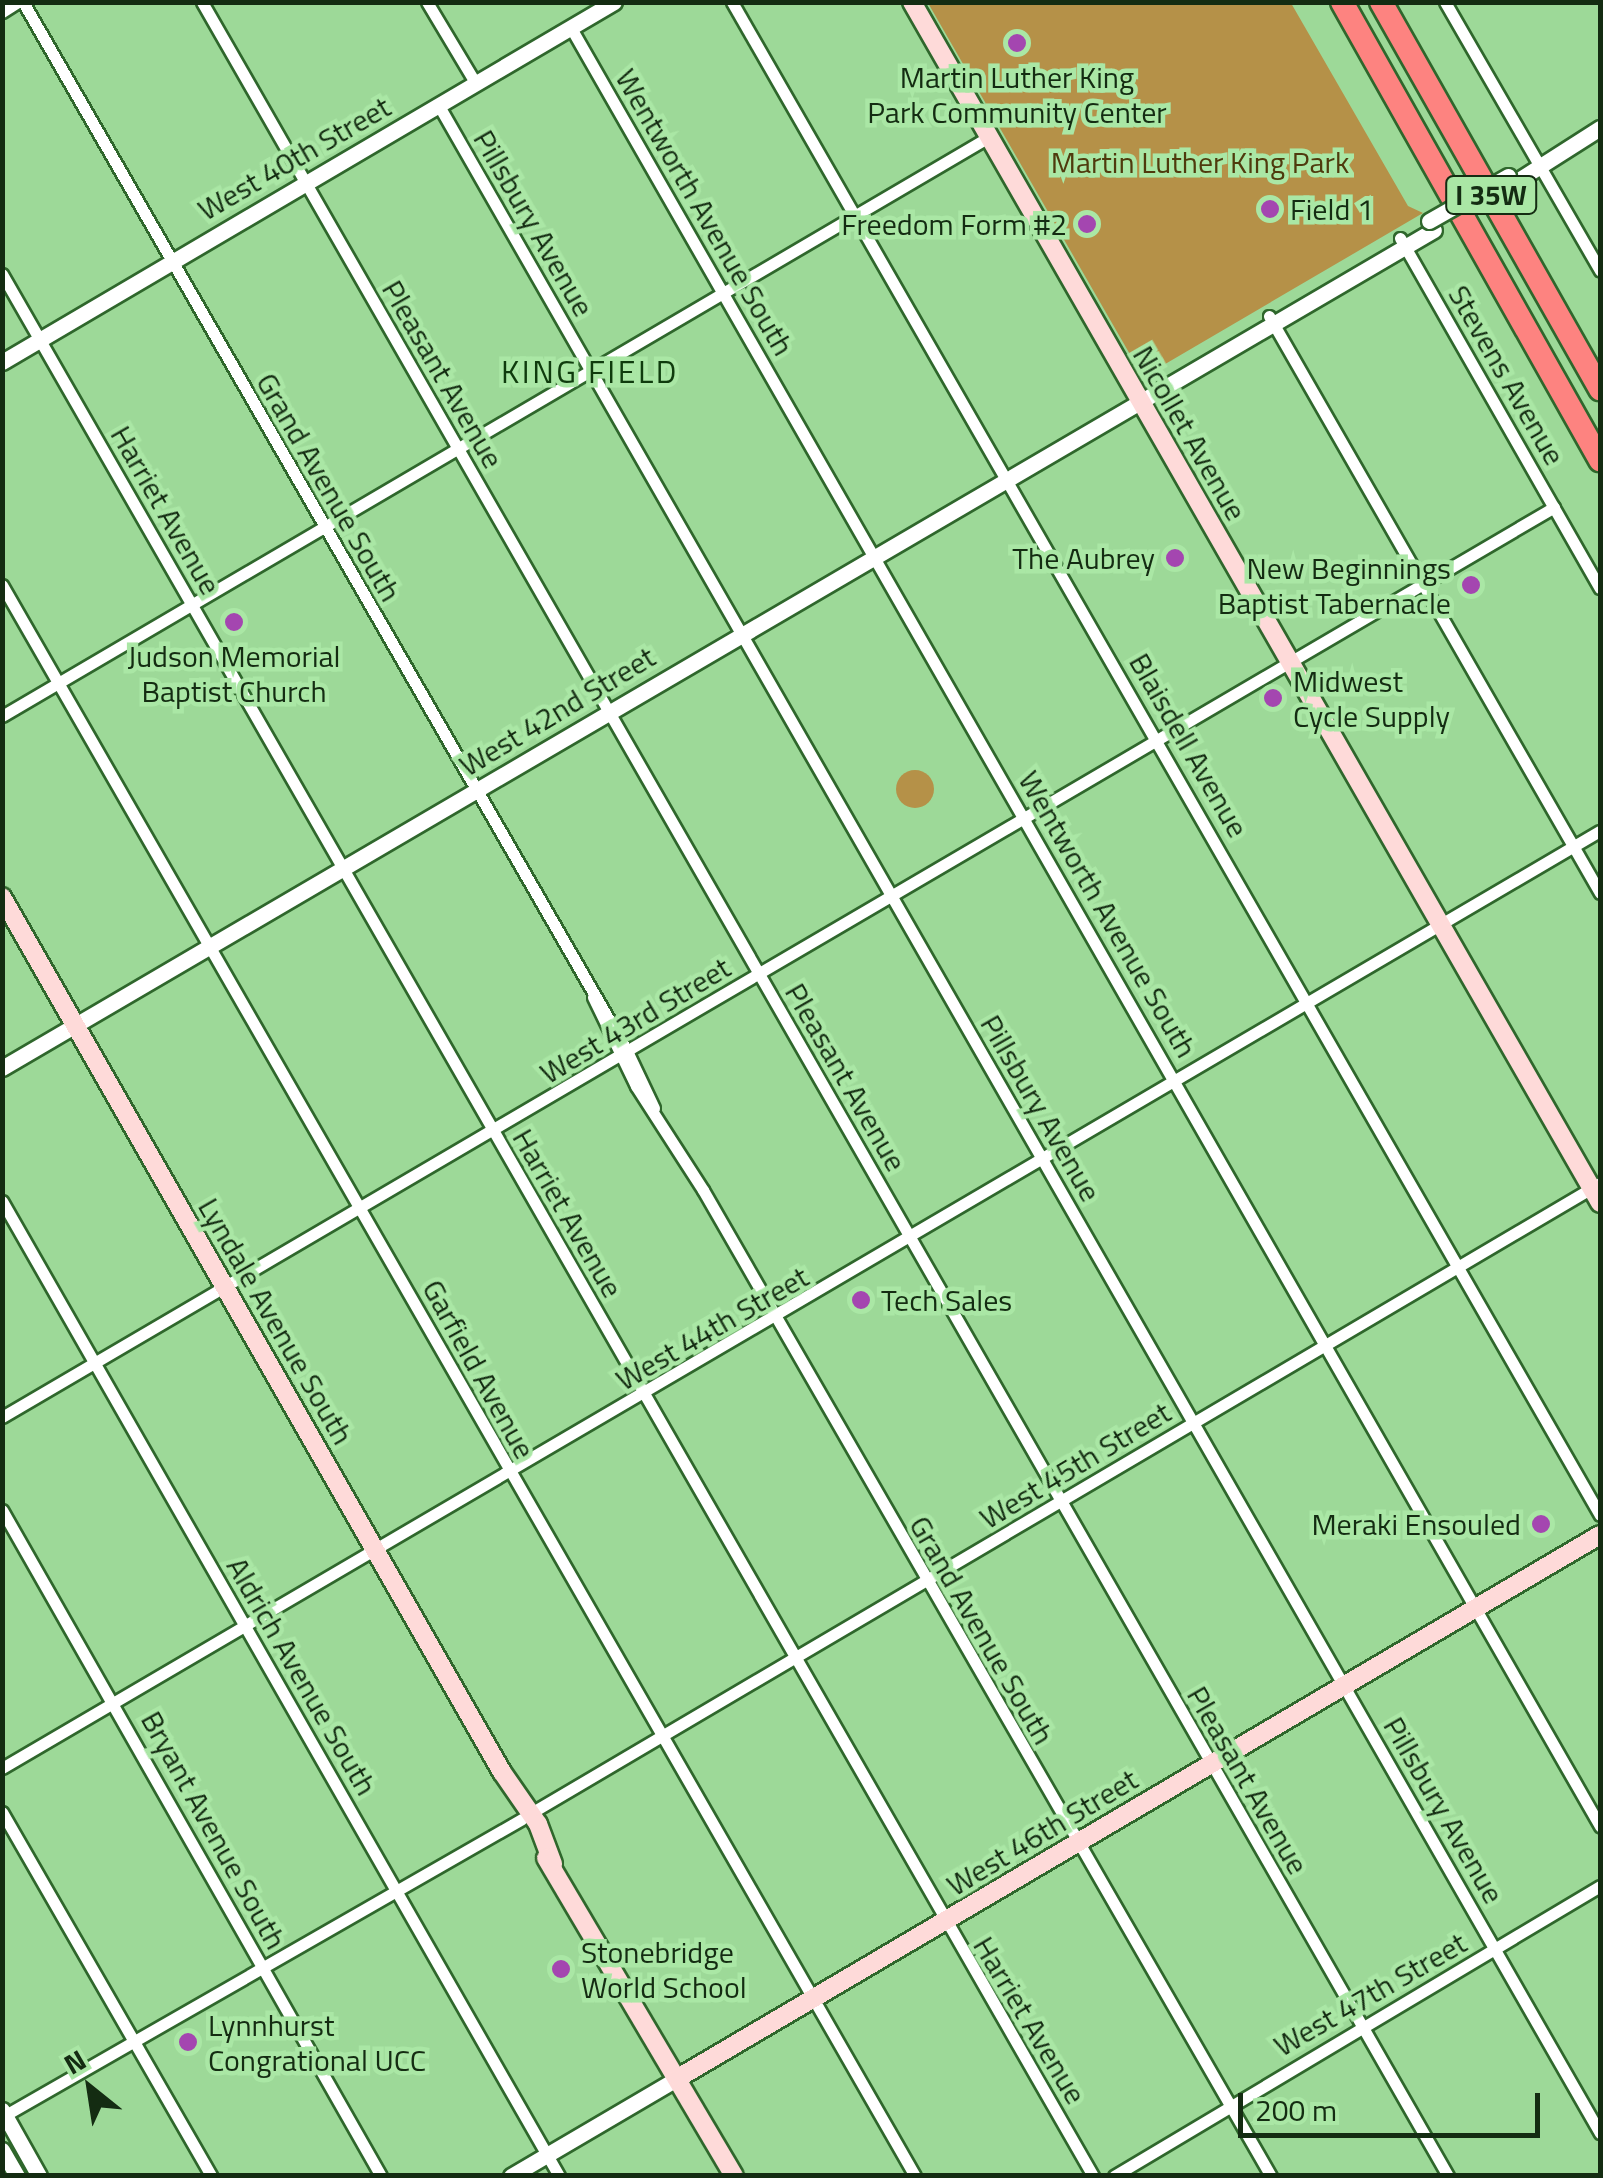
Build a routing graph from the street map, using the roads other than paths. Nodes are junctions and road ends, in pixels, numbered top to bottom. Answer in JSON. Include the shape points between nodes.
{"nodes":[{"id":1,"x":20,"y":2,"type":"edge"},
{"id":2,"x":202,"y":2,"type":"edge"},
{"id":3,"x":427,"y":2,"type":"edge"},
{"id":4,"x":614,"y":2,"type":"edge"},
{"id":5,"x":732,"y":2,"type":"edge"},
{"id":6,"x":912,"y":2,"type":"edge"},
{"id":7,"x":1342,"y":2,"type":"edge"},
{"id":8,"x":1381,"y":2,"type":"edge"},
{"id":9,"x":1445,"y":2,"type":"edge"},
{"id":10,"x":2,"y":12,"type":"edge"},
{"id":11,"x":572,"y":28,"type":"junction"},
{"id":12,"x":476,"y":84,"type":"junction"},
{"id":13,"x":439,"y":106,"type":"junction"},
{"id":14,"x":1600,"y":128,"type":"edge"},
{"id":15,"x":988,"y":137,"type":"junction"},
{"id":16,"x":1540,"y":164,"type":"junction"},
{"id":17,"x":306,"y":184,"type":"junction"},
{"id":18,"x":856,"y":215,"type":"junction"},
{"id":19,"x":1402,"y":242,"type":"junction"},
{"id":20,"x":170,"y":263,"type":"junction"},
{"id":21,"x":1600,"y":271,"type":"edge"},
{"id":22,"x":2,"y":274,"type":"edge"},
{"id":23,"x":723,"y":293,"type":"junction"},
{"id":24,"x":1271,"y":320,"type":"junction"},
{"id":25,"x":40,"y":340,"type":"junction"},
{"id":26,"x":2,"y":362,"type":"edge"},
{"id":27,"x":590,"y":371,"type":"junction"},
{"id":28,"x":1600,"y":389,"type":"edge"},
{"id":29,"x":1139,"y":399,"type":"junction"},
{"id":30,"x":457,"y":449,"type":"junction"},
{"id":31,"x":1600,"y":460,"type":"edge"},
{"id":32,"x":1006,"y":480,"type":"junction"},
{"id":33,"x":1554,"y":507,"type":"junction"},
{"id":34,"x":325,"y":527,"type":"junction"},
{"id":35,"x":873,"y":559,"type":"junction"},
{"id":36,"x":1423,"y":584,"type":"junction"},
{"id":37,"x":2,"y":585,"type":"edge"},
{"id":38,"x":1600,"y":588,"type":"edge"},
{"id":39,"x":192,"y":605,"type":"junction"},
{"id":40,"x":739,"y":635,"type":"junction"},
{"id":41,"x":1290,"y":661,"type":"junction"},
{"id":42,"x":59,"y":683,"type":"junction"},
{"id":43,"x":607,"y":713,"type":"junction"},
{"id":44,"x":2,"y":716,"type":"edge"},
{"id":45,"x":1158,"y":740,"type":"junction"},
{"id":46,"x":474,"y":792,"type":"junction"},
{"id":47,"x":1024,"y":819,"type":"junction"},
{"id":48,"x":1600,"y":831,"type":"edge"},
{"id":49,"x":1574,"y":847,"type":"junction"},
{"id":50,"x":342,"y":869,"type":"junction"},
{"id":51,"x":1600,"y":894,"type":"edge"},
{"id":52,"x":2,"y":896,"type":"edge"},
{"id":53,"x":891,"y":897,"type":"junction"},
{"id":54,"x":1442,"y":925,"type":"junction"},
{"id":55,"x":209,"y":948,"type":"junction"},
{"id":56,"x":759,"y":976,"type":"junction"},
{"id":57,"x":1310,"y":1004,"type":"junction"},
{"id":58,"x":76,"y":1026,"type":"junction"},
{"id":59,"x":624,"y":1055,"type":"junction"},
{"id":60,"x":2,"y":1068,"type":"edge"},
{"id":61,"x":1177,"y":1084,"type":"junction"},
{"id":62,"x":493,"y":1133,"type":"junction"},
{"id":63,"x":1043,"y":1162,"type":"junction"},
{"id":64,"x":1598,"y":1191,"type":"edge"},
{"id":65,"x":2,"y":1201,"type":"edge"},
{"id":66,"x":361,"y":1211,"type":"junction"},
{"id":67,"x":910,"y":1240,"type":"junction"},
{"id":68,"x":1460,"y":1266,"type":"junction"},
{"id":69,"x":226,"y":1288,"type":"junction"},
{"id":70,"x":777,"y":1319,"type":"junction"},
{"id":71,"x":1327,"y":1345,"type":"junction"},
{"id":72,"x":95,"y":1364,"type":"junction"},
{"id":73,"x":644,"y":1396,"type":"junction"},
{"id":74,"x":2,"y":1417,"type":"edge"},
{"id":75,"x":1193,"y":1424,"type":"junction"},
{"id":76,"x":510,"y":1475,"type":"junction"},
{"id":77,"x":1061,"y":1502,"type":"junction"},
{"id":78,"x":2,"y":1510,"type":"edge"},
{"id":79,"x":1600,"y":1515,"type":"edge"},
{"id":80,"x":1600,"y":1535,"type":"edge"},
{"id":81,"x":376,"y":1553,"type":"junction"},
{"id":82,"x":926,"y":1582,"type":"junction"},
{"id":83,"x":1476,"y":1610,"type":"junction"},
{"id":84,"x":246,"y":1628,"type":"junction"},
{"id":85,"x":795,"y":1658,"type":"junction"},
{"id":86,"x":1343,"y":1686,"type":"junction"},
{"id":87,"x":114,"y":1704,"type":"junction"},
{"id":88,"x":660,"y":1738,"type":"junction"},
{"id":89,"x":1210,"y":1765,"type":"junction"},
{"id":90,"x":2,"y":1768,"type":"edge"},
{"id":91,"x":2,"y":1812,"type":"edge"},
{"id":92,"x":526,"y":1816,"type":"junction"},
{"id":93,"x":1600,"y":1826,"type":"edge"},
{"id":94,"x":1076,"y":1844,"type":"junction"},
{"id":95,"x":1600,"y":1886,"type":"edge"},
{"id":96,"x":398,"y":1891,"type":"junction"},
{"id":97,"x":944,"y":1922,"type":"junction"},
{"id":98,"x":1496,"y":1950,"type":"junction"},
{"id":99,"x":263,"y":1970,"type":"junction"},
{"id":100,"x":811,"y":2001,"type":"junction"},
{"id":101,"x":1363,"y":2028,"type":"junction"},
{"id":102,"x":134,"y":2041,"type":"junction"},
{"id":103,"x":678,"y":2078,"type":"junction"},
{"id":104,"x":1231,"y":2106,"type":"junction"},
{"id":105,"x":3,"y":2114,"type":"edge"},
{"id":106,"x":1600,"y":2133,"type":"edge"},
{"id":107,"x":2,"y":2150,"type":"edge"},
{"id":108,"x":547,"y":2155,"type":"junction"},
{"id":109,"x":16,"y":2176,"type":"edge"},
{"id":110,"x":39,"y":2176,"type":"edge"},
{"id":111,"x":211,"y":2176,"type":"edge"},
{"id":112,"x":380,"y":2176,"type":"edge"},
{"id":113,"x":511,"y":2176,"type":"edge"},
{"id":114,"x":559,"y":2176,"type":"edge"},
{"id":115,"x":734,"y":2176,"type":"edge"},
{"id":116,"x":915,"y":2176,"type":"edge"},
{"id":117,"x":1094,"y":2176,"type":"edge"},
{"id":118,"x":1114,"y":2176,"type":"edge"},
{"id":119,"x":1271,"y":2176,"type":"edge"},
{"id":120,"x":1448,"y":2176,"type":"edge"}],
"edges":[{"from":1,"to":10,"type":"street"},
{"from":1,"to":20,"type":"street","name":"Grand Avenue South"},
{"from":2,"to":17,"type":"street","name":"Pleasant Avenue"},
{"from":3,"to":12,"type":"street","name":"Pillsbury Avenue"},
{"from":4,"to":11,"type":"street","name":"West 40th Street"},
{"from":5,"to":18,"type":"street","name":"Blaisdell Avenue"},
{"from":6,"to":15,"type":"main road","name":"Nicollet Avenue"},
{"from":7,"to":31,"type":"highway","number":"I 35W"},
{"from":8,"to":28,"type":"highway","number":"I 35W"},
{"from":9,"to":16,"type":"street"},
{"from":11,"to":12,"type":"street","name":"West 40th Street"},
{"from":11,"to":23,"type":"street","name":"Wentworth Avenue South"},
{"from":12,"to":13,"type":"street","name":"West 40th Street"},
{"from":13,"to":17,"type":"street","name":"West 40th Street"},
{"from":13,"to":27,"type":"street","name":"Pillsbury Avenue"},
{"from":14,"to":16,"type":"street","name":"West 42nd Street"},
{"from":15,"to":18,"type":"street"},
{"from":15,"to":29,"type":"main road","name":"Nicollet Avenue"},
{"from":16,"to":19,"type":"street","name":"West 42nd Street"},
{"from":16,"to":21,"type":"street"},
{"from":17,"to":20,"type":"street","name":"West 40th Street"},
{"from":17,"to":30,"type":"street","name":"Pleasant Avenue"},
{"from":18,"to":23,"type":"street"},
{"from":18,"to":32,"type":"street","name":"Blaisdell Avenue"},
{"from":19,"to":24,"type":"street","name":"West 42nd Street"},
{"from":19,"to":33,"type":"street","name":"Stevens Avenue"},
{"from":20,"to":25,"type":"street","name":"West 40th Street"},
{"from":20,"to":34,"type":"street","name":"Grand Avenue South"},
{"from":22,"to":25,"type":"street","name":"Harriet Avenue"},
{"from":23,"to":27,"type":"street"},
{"from":23,"to":35,"type":"street","name":"Wentworth Avenue South"},
{"from":24,"to":29,"type":"street","name":"West 42nd Street"},
{"from":24,"to":36,"type":"street"},
{"from":25,"to":26,"type":"street","name":"West 40th Street"},
{"from":25,"to":39,"type":"street","name":"Harriet Avenue"},
{"from":27,"to":30,"type":"street"},
{"from":27,"to":40,"type":"street","name":"Pillsbury Avenue"},
{"from":29,"to":32,"type":"street","name":"West 42nd Street"},
{"from":29,"to":41,"type":"main road","name":"Nicollet Avenue"},
{"from":30,"to":34,"type":"street"},
{"from":30,"to":43,"type":"street","name":"Pleasant Avenue"},
{"from":32,"to":35,"type":"street","name":"West 42nd Street"},
{"from":32,"to":45,"type":"street","name":"Blaisdell Avenue"},
{"from":33,"to":36,"type":"street","name":"West 43rd Street"},
{"from":33,"to":38,"type":"street","name":"Stevens Avenue"},
{"from":34,"to":39,"type":"street"},
{"from":34,"to":46,"type":"street","name":"Grand Avenue South"},
{"from":35,"to":40,"type":"street","name":"West 42nd Street"},
{"from":35,"to":47,"type":"street","name":"Wentworth Avenue South"},
{"from":36,"to":41,"type":"street","name":"West 43rd Street"},
{"from":36,"to":49,"type":"street"},
{"from":37,"to":42,"type":"street","name":"Garfield Avenue"},
{"from":39,"to":42,"type":"street"},
{"from":39,"to":50,"type":"street","name":"Harriet Avenue"},
{"from":40,"to":43,"type":"street","name":"West 42nd Street"},
{"from":40,"to":53,"type":"street","name":"Pillsbury Avenue"},
{"from":41,"to":45,"type":"street","name":"West 43rd Street"},
{"from":41,"to":54,"type":"main road","name":"Nicollet Avenue"},
{"from":42,"to":44,"type":"street"},
{"from":42,"to":55,"type":"street","name":"Garfield Avenue"},
{"from":43,"to":46,"type":"street","name":"West 42nd Street"},
{"from":43,"to":56,"type":"street","name":"Pleasant Avenue"},
{"from":45,"to":47,"type":"street","name":"West 43rd Street"},
{"from":45,"to":57,"type":"street","name":"Blaisdell Avenue"},
{"from":46,"to":50,"type":"street","name":"West 42nd Street"},
{"from":46,"to":59,"type":"street","name":"Grand Avenue South"},
{"from":47,"to":53,"type":"street","name":"West 43rd Street"},
{"from":47,"to":61,"type":"street","name":"Wentworth Avenue South"},
{"from":48,"to":49,"type":"street","name":"West 44th Street"},
{"from":49,"to":51,"type":"street"},
{"from":49,"to":54,"type":"street","name":"West 44th Street"},
{"from":50,"to":55,"type":"street","name":"West 42nd Street"},
{"from":50,"to":62,"type":"street","name":"Harriet Avenue"},
{"from":52,"to":58,"type":"main road","name":"Lyndale Avenue South"},
{"from":53,"to":56,"type":"street","name":"West 43rd Street"},
{"from":53,"to":63,"type":"street","name":"Pillsbury Avenue"},
{"from":54,"to":57,"type":"street","name":"West 44th Street"},
{"from":54,"to":64,"type":"main road","name":"Nicollet Avenue"},
{"from":55,"to":58,"type":"street","name":"West 42nd Street"},
{"from":55,"to":66,"type":"street","name":"Garfield Avenue"},
{"from":56,"to":59,"type":"street","name":"West 43rd Street"},
{"from":56,"to":67,"type":"street","name":"Pleasant Avenue"},
{"from":57,"to":61,"type":"street","name":"West 44th Street"},
{"from":57,"to":68,"type":"street","name":"Blaisdell Avenue"},
{"from":58,"to":60,"type":"street","name":"West 42nd Street"},
{"from":58,"to":69,"type":"main road","name":"Lyndale Avenue South"},
{"from":59,"to":62,"type":"street","name":"West 43rd Street"},
{"from":59,"to":70,"type":"street","name":"Grand Avenue South"},
{"from":61,"to":63,"type":"street","name":"West 44th Street"},
{"from":61,"to":71,"type":"street","name":"Wentworth Avenue South"},
{"from":62,"to":66,"type":"street","name":"West 43rd Street"},
{"from":62,"to":73,"type":"street","name":"Harriet Avenue"},
{"from":63,"to":67,"type":"street","name":"West 44th Street"},
{"from":63,"to":75,"type":"street","name":"Pillsbury Avenue"},
{"from":64,"to":68,"type":"street","name":"West 45th Street"},
{"from":65,"to":72,"type":"street","name":"Aldrich Avenue South"},
{"from":66,"to":69,"type":"street","name":"West 43rd Street"},
{"from":66,"to":76,"type":"street","name":"Garfield Avenue"},
{"from":67,"to":70,"type":"street","name":"West 44th Street"},
{"from":67,"to":77,"type":"street","name":"Pleasant Avenue"},
{"from":68,"to":71,"type":"street","name":"West 45th Street"},
{"from":68,"to":79,"type":"street","name":"Blaisdell Avenue"},
{"from":69,"to":72,"type":"street","name":"West 43rd Street"},
{"from":69,"to":81,"type":"main road","name":"Lyndale Avenue South"},
{"from":70,"to":73,"type":"street","name":"West 44th Street"},
{"from":70,"to":82,"type":"street","name":"Grand Avenue South"},
{"from":71,"to":75,"type":"street","name":"West 45th Street"},
{"from":71,"to":83,"type":"street","name":"Wentworth Avenue South"},
{"from":72,"to":74,"type":"street","name":"West 43rd Street"},
{"from":72,"to":84,"type":"street","name":"Aldrich Avenue South"},
{"from":73,"to":76,"type":"street","name":"West 44th Street"},
{"from":73,"to":85,"type":"street","name":"Harriet Avenue"},
{"from":75,"to":77,"type":"street","name":"West 45th Street"},
{"from":75,"to":86,"type":"street","name":"Pillsbury Avenue"},
{"from":76,"to":81,"type":"street","name":"West 44th Street"},
{"from":76,"to":88,"type":"street","name":"Garfield Avenue"},
{"from":77,"to":82,"type":"street","name":"West 45th Street"},
{"from":77,"to":89,"type":"street","name":"Pleasant Avenue"},
{"from":78,"to":87,"type":"street","name":"Bryant Avenue South"},
{"from":80,"to":83,"type":"main road","name":"West 46th Street"},
{"from":81,"to":84,"type":"street","name":"West 44th Street"},
{"from":81,"to":92,"type":"main road","name":"Lyndale Avenue South"},
{"from":82,"to":85,"type":"street","name":"West 45th Street"},
{"from":82,"to":94,"type":"street","name":"Grand Avenue South"},
{"from":83,"to":86,"type":"main road","name":"West 46th Street"},
{"from":83,"to":93,"type":"street","name":"Wentworth Avenue South"},
{"from":84,"to":87,"type":"street","name":"West 44th Street"},
{"from":84,"to":96,"type":"street","name":"Aldrich Avenue South"},
{"from":85,"to":88,"type":"street","name":"West 45th Street"},
{"from":85,"to":97,"type":"street","name":"Harriet Avenue"},
{"from":86,"to":89,"type":"main road","name":"West 46th Street"},
{"from":86,"to":98,"type":"street","name":"Pillsbury Avenue"},
{"from":87,"to":90,"type":"street","name":"West 44th Street"},
{"from":87,"to":99,"type":"street","name":"Bryant Avenue South"},
{"from":88,"to":92,"type":"street","name":"West 45th Street"},
{"from":88,"to":100,"type":"street","name":"Garfield Avenue"},
{"from":89,"to":94,"type":"main road","name":"West 46th Street"},
{"from":89,"to":101,"type":"street","name":"Pleasant Avenue"},
{"from":91,"to":102,"type":"street"},
{"from":92,"to":96,"type":"street","name":"West 45th Street"},
{"from":92,"to":103,"type":"main road","name":"Lyndale Avenue South"},
{"from":94,"to":97,"type":"main road","name":"West 46th Street"},
{"from":94,"to":104,"type":"street","name":"Grand Avenue South"},
{"from":95,"to":98,"type":"street","name":"West 47th Street"},
{"from":96,"to":99,"type":"street","name":"West 45th Street"},
{"from":96,"to":108,"type":"street","name":"Aldrich Avenue South"},
{"from":97,"to":100,"type":"main road","name":"West 46th Street"},
{"from":97,"to":117,"type":"street","name":"Harriet Avenue"},
{"from":98,"to":101,"type":"street","name":"West 47th Street"},
{"from":98,"to":106,"type":"street","name":"Pillsbury Avenue"},
{"from":99,"to":102,"type":"street","name":"West 45th Street"},
{"from":99,"to":112,"type":"street","name":"Bryant Avenue South"},
{"from":100,"to":103,"type":"main road","name":"West 46th Street"},
{"from":100,"to":116,"type":"street","name":"Garfield Avenue"},
{"from":101,"to":104,"type":"street","name":"West 47th Street"},
{"from":101,"to":120,"type":"street","name":"Pleasant Avenue"},
{"from":102,"to":105,"type":"street","name":"West 45th Street"},
{"from":102,"to":111,"type":"street"},
{"from":103,"to":108,"type":"street","name":"West 46th Street"},
{"from":103,"to":115,"type":"main road","name":"Lyndale Avenue South"},
{"from":104,"to":118,"type":"street","name":"West 47th Street"},
{"from":104,"to":119,"type":"street","name":"Grand Avenue South"},
{"from":105,"to":110,"type":"street"},
{"from":107,"to":109,"type":"street"},
{"from":108,"to":113,"type":"street","name":"West 46th Street"},
{"from":108,"to":114,"type":"street","name":"Aldrich Avenue South"}]}
